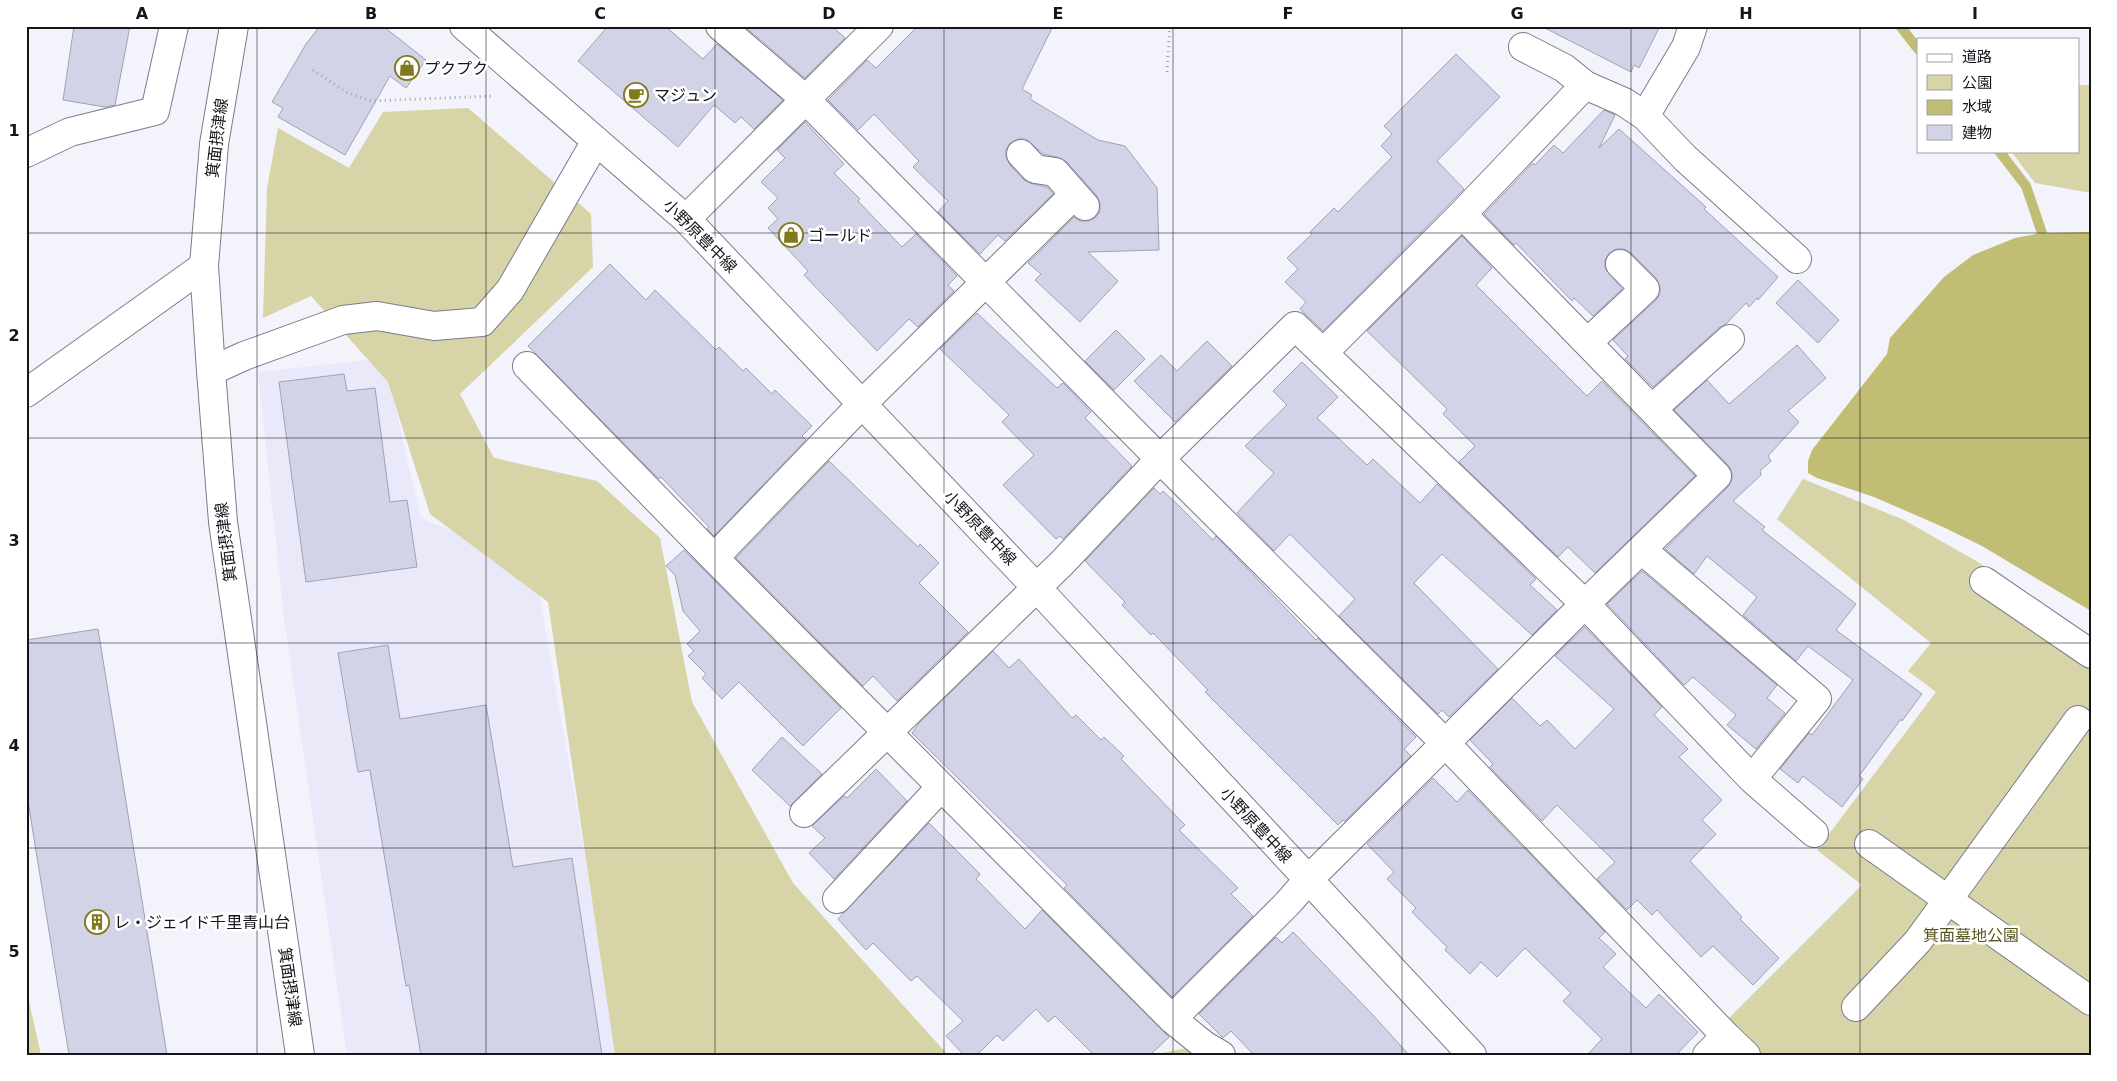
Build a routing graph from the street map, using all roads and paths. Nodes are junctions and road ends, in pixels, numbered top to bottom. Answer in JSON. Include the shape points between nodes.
{"nodes":[{"id":1,"x":174,"y":26,"type":"edge"},
{"id":2,"x":234,"y":26,"type":"edge"},
{"id":3,"x":464,"y":26,"type":"edge"},
{"id":4,"x":720,"y":26,"type":"edge"},
{"id":5,"x":879,"y":26,"type":"edge"},
{"id":6,"x":1170,"y":26,"type":"edge"},
{"id":7,"x":1693,"y":26,"type":"edge"},
{"id":8,"x":1523,"y":47,"type":"dead end"},
{"id":9,"x":313,"y":70,"type":"dead end"},
{"id":10,"x":1167,"y":72,"type":"dead end"},
{"id":11,"x":1585,"y":85,"type":"junction"},
{"id":12,"x":494,"y":96,"type":"dead end"},
{"id":13,"x":805,"y":99,"type":"junction"},
{"id":14,"x":1645,"y":116,"type":"junction"},
{"id":15,"x":596,"y":141,"type":"junction"},
{"id":16,"x":26,"y":152,"type":"edge"},
{"id":17,"x":1021,"y":154,"type":"dead end"},
{"id":18,"x":1462,"y":214,"type":"junction"},
{"id":19,"x":686,"y":219,"type":"junction"},
{"id":20,"x":1797,"y":259,"type":"dead end"},
{"id":21,"x":1620,"y":264,"type":"dead end"},
{"id":22,"x":204,"y":266,"type":"junction"},
{"id":23,"x":984,"y":283,"type":"junction"},
{"id":24,"x":1730,"y":339,"type":"dead end"},
{"id":25,"x":1588,"y":342,"type":"junction"},
{"id":26,"x":1322,"y":353,"type":"junction"},
{"id":27,"x":527,"y":366,"type":"dead end"},
{"id":28,"x":211,"y":371,"type":"junction"},
{"id":29,"x":26,"y":393,"type":"edge"},
{"id":30,"x":862,"y":404,"type":"junction"},
{"id":31,"x":1652,"y":409,"type":"junction"},
{"id":32,"x":1160,"y":460,"type":"junction"},
{"id":33,"x":1642,"y":550,"type":"junction"},
{"id":34,"x":714,"y":558,"type":"junction"},
{"id":35,"x":1984,"y":581,"type":"dead end"},
{"id":36,"x":1036,"y":587,"type":"junction"},
{"id":37,"x":1585,"y":604,"type":"junction"},
{"id":38,"x":2091,"y":654,"type":"edge"},
{"id":39,"x":2078,"y":720,"type":"dead end"},
{"id":40,"x":887,"y":732,"type":"junction"},
{"id":41,"x":1446,"y":744,"type":"junction"},
{"id":42,"x":1752,"y":779,"type":"junction"},
{"id":43,"x":941,"y":787,"type":"junction"},
{"id":44,"x":804,"y":813,"type":"dead end"},
{"id":45,"x":1814,"y":833,"type":"dead end"},
{"id":46,"x":1869,"y":844,"type":"dead end"},
{"id":47,"x":1308,"y":880,"type":"junction"},
{"id":48,"x":837,"y":899,"type":"dead end"},
{"id":49,"x":1948,"y":900,"type":"junction"},
{"id":50,"x":2091,"y":1002,"type":"edge"},
{"id":51,"x":1856,"y":1007,"type":"dead end"},
{"id":52,"x":1172,"y":1019,"type":"junction"},
{"id":53,"x":1726,"y":1036,"type":"junction"},
{"id":54,"x":300,"y":1055,"type":"edge"},
{"id":55,"x":1221,"y":1055,"type":"edge"},
{"id":56,"x":1472,"y":1055,"type":"edge"},
{"id":57,"x":1707,"y":1055,"type":"edge"},
{"id":58,"x":1746,"y":1055,"type":"edge"}],
"edges":[{"from":1,"to":16,"type":"street","via":[[155,110],[70,132]]},
{"from":2,"to":22,"type":"street","name":"箕面摂津線","via":[[214,144]]},
{"from":3,"to":15,"type":"street","name":"小野原豊中線"},
{"from":4,"to":13,"type":"street"},
{"from":5,"to":13,"type":"street"},
{"from":6,"to":10,"type":"path"},
{"from":7,"to":14,"type":"street","via":[[1686,47]]},
{"from":8,"to":11,"type":"street","via":[[1564,68]]},
{"from":9,"to":12,"type":"path","via":[[346,92],[371,101]]},
{"from":11,"to":14,"type":"street","via":[[1624,102]]},
{"from":11,"to":18,"type":"street"},
{"from":13,"to":19,"type":"street"},
{"from":13,"to":23,"type":"street"},
{"from":14,"to":20,"type":"street","via":[[1685,158]]},
{"from":15,"to":19,"type":"street","name":"小野原豊中線"},
{"from":15,"to":28,"type":"street","via":[[510,290],[482,322],[434,326],[377,316],[343,320]]},
{"from":17,"to":23,"type":"street","via":[[1035,169],[1055,172],[1079,200]]},
{"from":18,"to":25,"type":"street"},
{"from":18,"to":26,"type":"street"},
{"from":19,"to":30,"type":"street","name":"小野原豊中線"},
{"from":21,"to":25,"type":"street","via":[[1645,289]]},
{"from":22,"to":28,"type":"street","name":"箕面摂津線"},
{"from":22,"to":29,"type":"street"},
{"from":23,"to":30,"type":"street"},
{"from":23,"to":32,"type":"street"},
{"from":24,"to":31,"type":"street"},
{"from":25,"to":31,"type":"street"},
{"from":26,"to":32,"type":"street","via":[[1295,326]]},
{"from":26,"to":37,"type":"street"},
{"from":27,"to":34,"type":"street"},
{"from":28,"to":54,"type":"street","name":"箕面摂津線","via":[[222,522]]},
{"from":30,"to":34,"type":"street"},
{"from":30,"to":36,"type":"street","name":"小野原豊中線"},
{"from":31,"to":33,"type":"street","via":[[1717,476]]},
{"from":32,"to":36,"type":"street"},
{"from":32,"to":41,"type":"street"},
{"from":33,"to":37,"type":"street"},
{"from":33,"to":42,"type":"street","via":[[1817,698]]},
{"from":34,"to":40,"type":"street"},
{"from":35,"to":38,"type":"street"},
{"from":36,"to":40,"type":"street"},
{"from":36,"to":47,"type":"street","name":"小野原豊中線"},
{"from":37,"to":41,"type":"street"},
{"from":37,"to":42,"type":"street"},
{"from":39,"to":49,"type":"street"},
{"from":40,"to":43,"type":"street"},
{"from":40,"to":44,"type":"street"},
{"from":41,"to":47,"type":"street"},
{"from":41,"to":53,"type":"street"},
{"from":42,"to":45,"type":"street"},
{"from":43,"to":48,"type":"street"},
{"from":43,"to":52,"type":"street"},
{"from":46,"to":49,"type":"street"},
{"from":47,"to":52,"type":"street"},
{"from":47,"to":56,"type":"street","name":"小野原豊中線"},
{"from":49,"to":50,"type":"street"},
{"from":49,"to":51,"type":"street","via":[[1918,941]]},
{"from":52,"to":55,"type":"street"},
{"from":53,"to":57,"type":"street"},
{"from":53,"to":58,"type":"street"}]}
